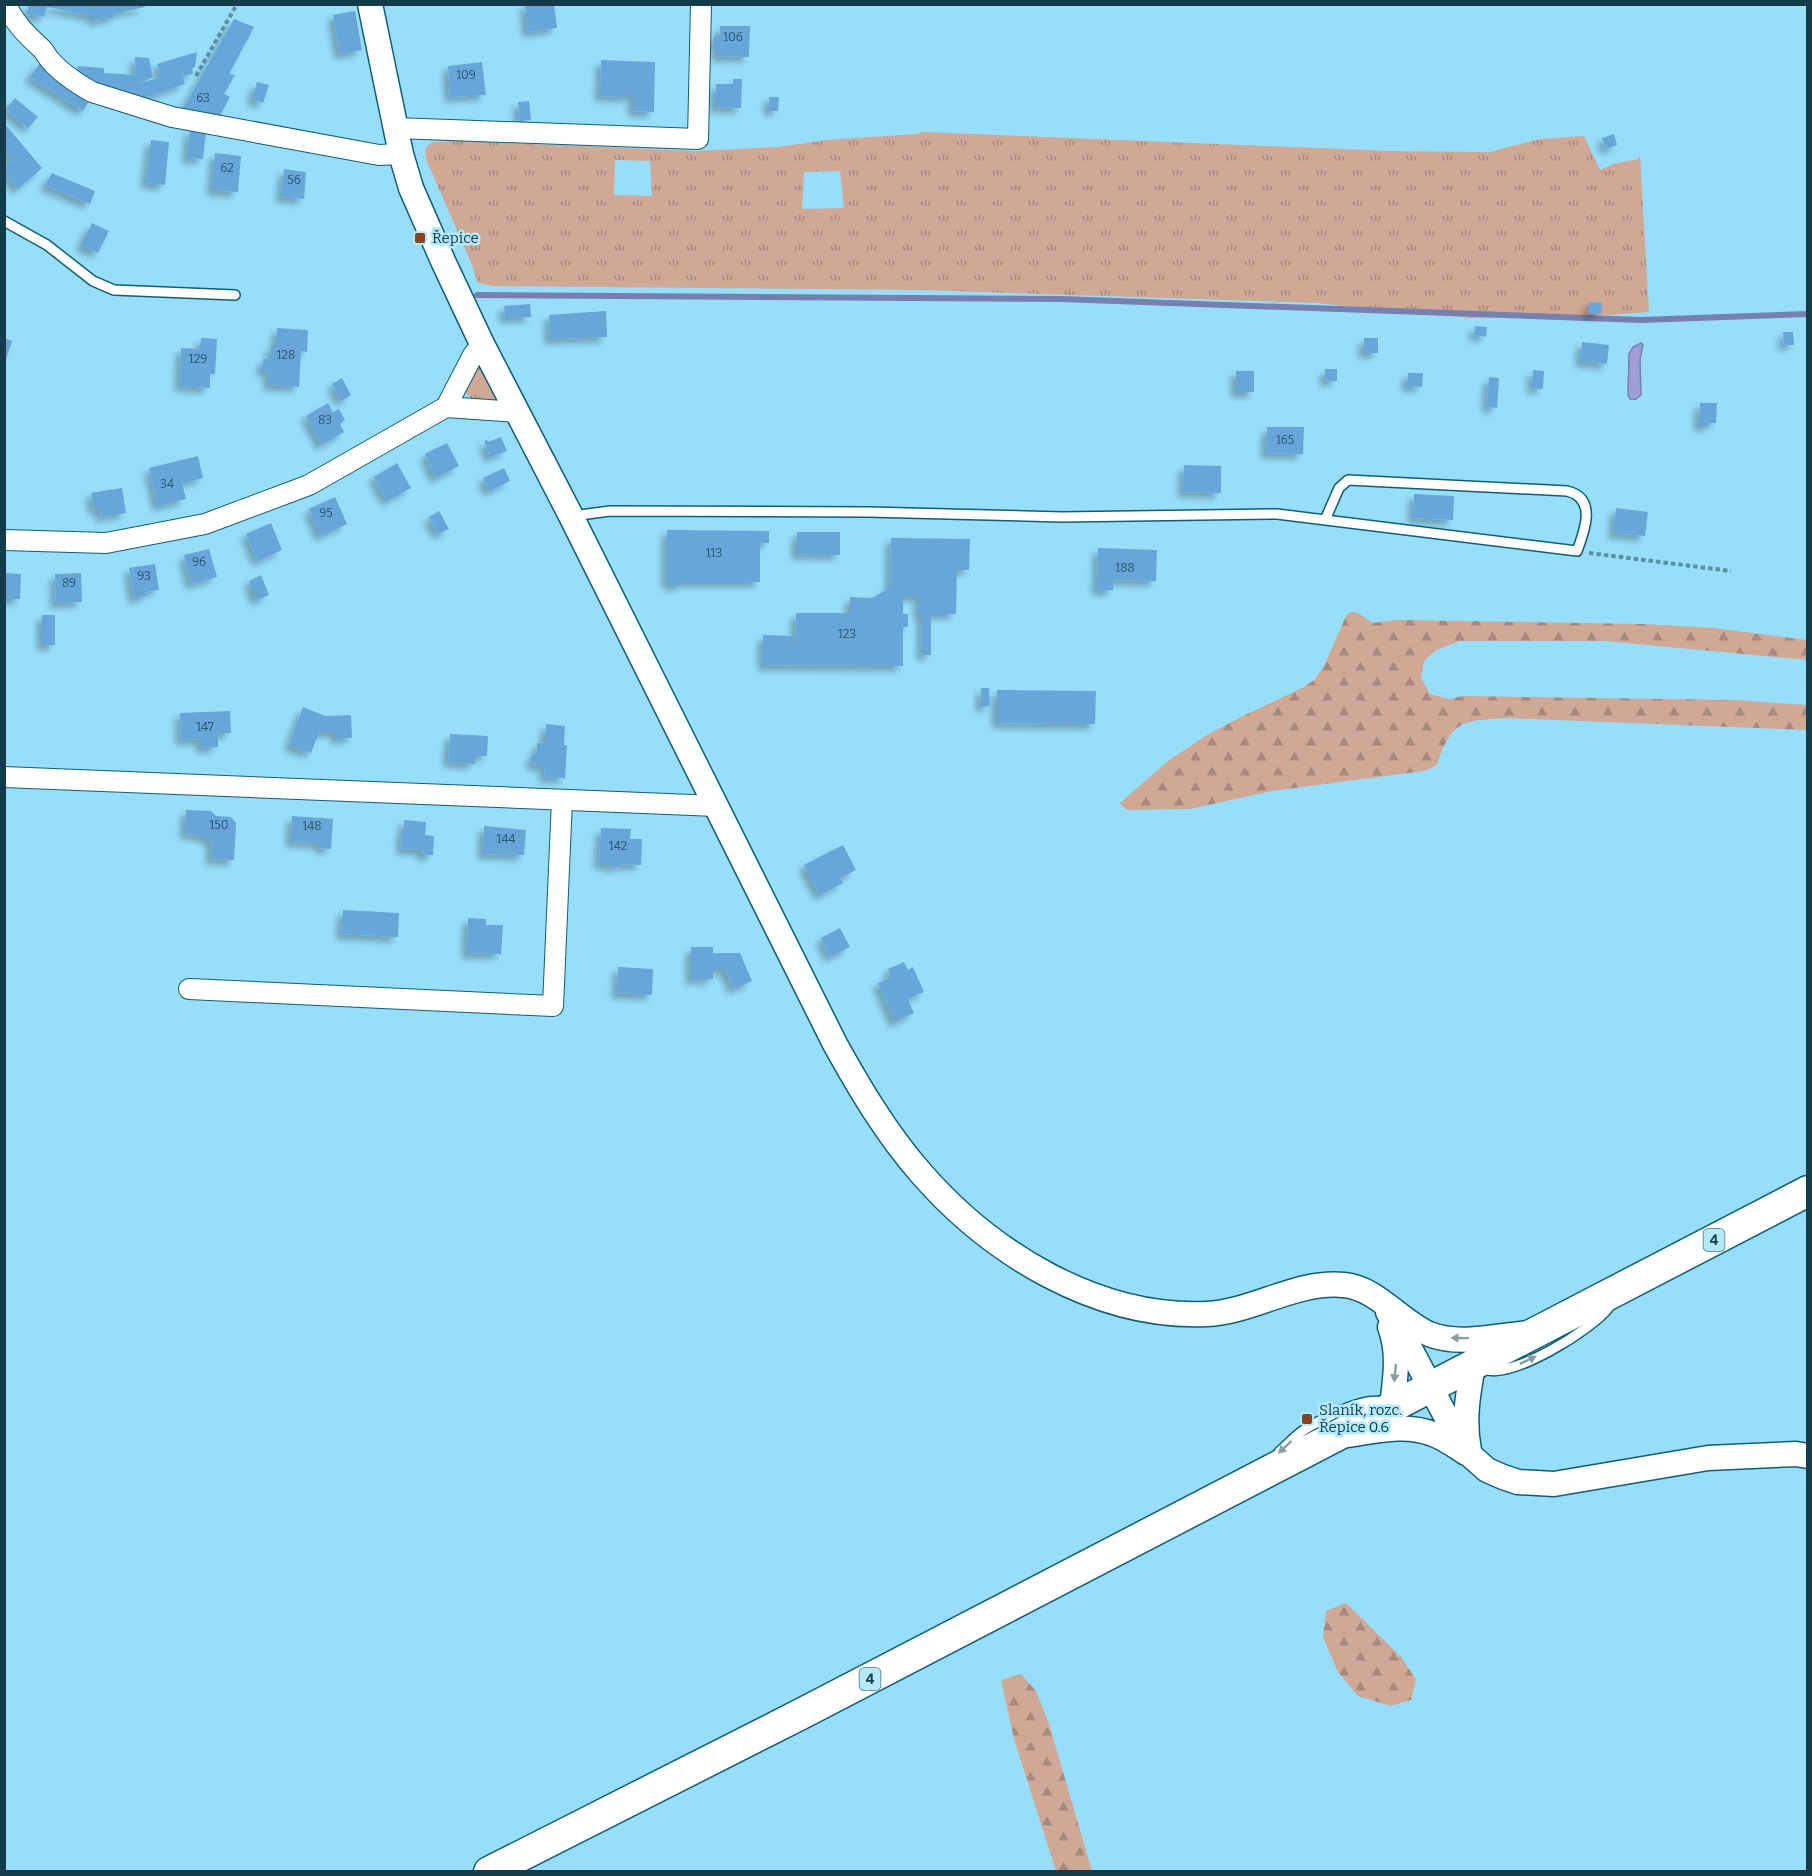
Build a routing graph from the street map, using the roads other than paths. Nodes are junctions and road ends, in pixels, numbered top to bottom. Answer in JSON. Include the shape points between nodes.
{"nodes":[{"id":1,"x":6,"y":4,"type":"edge"},
{"id":2,"x":370,"y":4,"type":"edge"},
{"id":3,"x":701,"y":4,"type":"edge"},
{"id":4,"x":396,"y":128,"type":"junction"},
{"id":5,"x":401,"y":154,"type":"junction"},
{"id":6,"x":4,"y":221,"type":"edge"},
{"id":7,"x":235,"y":295,"type":"dead end"},
{"id":8,"x":482,"y":344,"type":"junction"},
{"id":9,"x":446,"y":407,"type":"junction"},
{"id":10,"x":518,"y":412,"type":"junction"},
{"id":11,"x":571,"y":516,"type":"junction"},
{"id":12,"x":1325,"y":520,"type":"junction"},
{"id":13,"x":4,"y":540,"type":"edge"},
{"id":14,"x":4,"y":777,"type":"edge"},
{"id":15,"x":562,"y":800,"type":"junction"},
{"id":16,"x":716,"y":806,"type":"junction"},
{"id":17,"x":189,"y":989,"type":"dead end"},
{"id":18,"x":1808,"y":1191,"type":"edge"},
{"id":19,"x":1621,"y":1289,"type":"junction"},
{"id":20,"x":1379,"y":1300,"type":"junction"},
{"id":21,"x":1539,"y":1331,"type":"junction"},
{"id":22,"x":1473,"y":1365,"type":"junction"},
{"id":23,"x":1430,"y":1387,"type":"junction"},
{"id":24,"x":1392,"y":1407,"type":"junction"},
{"id":25,"x":1334,"y":1437,"type":"junction"},
{"id":26,"x":1470,"y":1455,"type":"junction"},
{"id":27,"x":1808,"y":1456,"type":"edge"},
{"id":28,"x":1248,"y":1481,"type":"junction"},
{"id":29,"x":489,"y":1872,"type":"edge"}],
"edges":[{"from":1,"to":5,"type":"street","via":[[20,28],[51,61],[93,92],[172,117],[380,155]]},
{"from":2,"to":4,"type":"street"},
{"from":3,"to":4,"type":"street","via":[[698,139]]},
{"from":4,"to":5,"type":"street"},
{"from":5,"to":8,"type":"street","via":[[411,188]]},
{"from":6,"to":7,"type":"lane","via":[[47,245],[93,281],[114,290]]},
{"from":8,"to":9,"type":"street"},
{"from":8,"to":10,"type":"street"},
{"from":9,"to":10,"type":"street"},
{"from":9,"to":13,"type":"street","via":[[309,485],[205,524],[106,543]]},
{"from":10,"to":11,"type":"street"},
{"from":11,"to":12,"type":"lane","via":[[610,511],[1074,517],[1277,514]]},
{"from":11,"to":16,"type":"street"},
{"from":12,"to":12,"type":"lane","via":[[1339,488],[1348,480],[1567,491],[1577,493],[1586,509],[1586,528],[1577,551]]},
{"from":14,"to":15,"type":"street"},
{"from":15,"to":16,"type":"street"},
{"from":15,"to":17,"type":"street","via":[[553,1006]]},
{"from":16,"to":20,"type":"street","via":[[863,1095],[921,1173],[1002,1247],[1029,1265],[1088,1293],[1119,1304],[1170,1313],[1210,1314],[1306,1289],[1342,1284]]},
{"from":18,"to":19,"type":"main road","number":"4"},
{"from":19,"to":21,"type":"main road","number":"4"},
{"from":22,"to":19,"type":"lane","one_way":true,"via":[[1488,1371],[1508,1370],[1571,1339],[1602,1315]]},
{"from":21,"to":20,"type":"street","one_way":true,"via":[[1470,1339],[1441,1337],[1420,1329]]},
{"from":20,"to":23,"type":"street"},
{"from":20,"to":24,"type":"street","one_way":true,"via":[[1396,1349]]},
{"from":21,"to":22,"type":"main road","number":"4"},
{"from":22,"to":23,"type":"main road","number":"4"},
{"from":22,"to":26,"type":"street","via":[[1465,1414]]},
{"from":23,"to":24,"type":"main road","number":"4"},
{"from":23,"to":26,"type":"street"},
{"from":24,"to":25,"type":"main road","number":"4"},
{"from":24,"to":28,"type":"lane","one_way":true,"via":[[1379,1401],[1360,1402],[1303,1431]]},
{"from":25,"to":26,"type":"street","via":[[1393,1429],[1421,1430]]},
{"from":25,"to":28,"type":"main road","number":"4"},
{"from":26,"to":27,"type":"street","via":[[1503,1477],[1538,1485],[1708,1458]]},
{"from":28,"to":29,"type":"main road","number":"4"}]}
